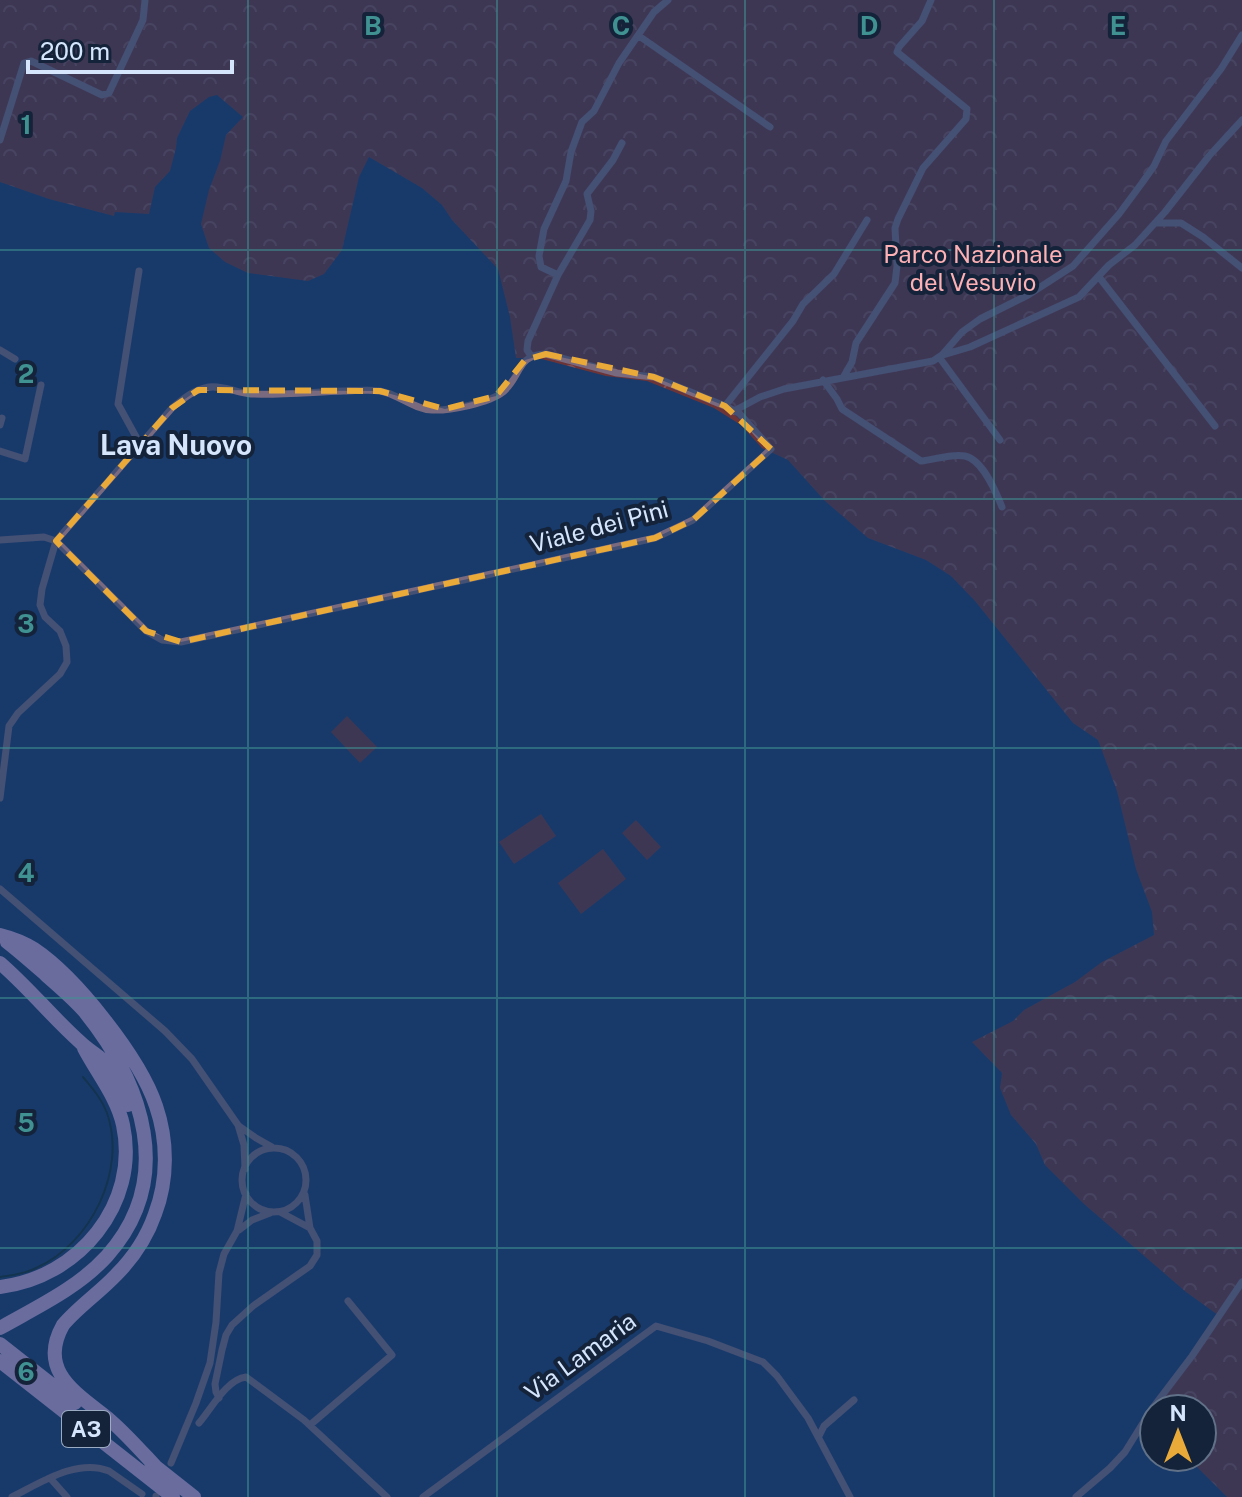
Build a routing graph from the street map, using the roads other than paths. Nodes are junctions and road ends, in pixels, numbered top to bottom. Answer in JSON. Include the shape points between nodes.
{"nodes":[{"id":1,"x":145,"y":0,"type":"edge"},
{"id":2,"x":668,"y":0,"type":"edge"},
{"id":3,"x":931,"y":0,"type":"edge"},
{"id":4,"x":1242,"y":35,"type":"edge"},
{"id":5,"x":639,"y":36,"type":"junction"},
{"id":6,"x":1242,"y":120,"type":"edge"},
{"id":7,"x":770,"y":127,"type":"dead end"},
{"id":8,"x":0,"y":140,"type":"edge"},
{"id":9,"x":622,"y":143,"type":"dead end"},
{"id":10,"x":867,"y":220,"type":"dead end"},
{"id":11,"x":1155,"y":223,"type":"junction"},
{"id":12,"x":1242,"y":268,"type":"edge"},
{"id":13,"x":139,"y":271,"type":"dead end"},
{"id":14,"x":558,"y":275,"type":"junction"},
{"id":15,"x":1099,"y":277,"type":"junction"},
{"id":16,"x":0,"y":350,"type":"edge"},
{"id":17,"x":531,"y":356,"type":"junction"},
{"id":18,"x":940,"y":356,"type":"junction"},
{"id":19,"x":15,"y":359,"type":"dead end"},
{"id":20,"x":844,"y":376,"type":"junction"},
{"id":21,"x":823,"y":380,"type":"junction"},
{"id":22,"x":41,"y":385,"type":"dead end"},
{"id":23,"x":725,"y":406,"type":"junction"},
{"id":24,"x":734,"y":411,"type":"junction"},
{"id":25,"x":1215,"y":426,"type":"dead end"},
{"id":26,"x":1000,"y":440,"type":"dead end"},
{"id":27,"x":140,"y":444,"type":"junction"},
{"id":28,"x":0,"y":451,"type":"edge"},
{"id":29,"x":1002,"y":507,"type":"dead end"},
{"id":30,"x":0,"y":540,"type":"edge"},
{"id":31,"x":56,"y":541,"type":"junction"},
{"id":32,"x":0,"y":798,"type":"edge"},
{"id":33,"x":0,"y":889,"type":"edge"},
{"id":34,"x":0,"y":937,"type":"edge"},
{"id":35,"x":0,"y":963,"type":"edge"},
{"id":36,"x":82,"y":1044,"type":"junction"},
{"id":37,"x":238,"y":1125,"type":"junction"},
{"id":38,"x":278,"y":1149,"type":"junction"},
{"id":39,"x":245,"y":1169,"type":"junction"},
{"id":40,"x":304,"y":1191,"type":"junction"},
{"id":41,"x":246,"y":1194,"type":"junction"},
{"id":42,"x":276,"y":1212,"type":"junction"},
{"id":43,"x":310,"y":1228,"type":"junction"},
{"id":44,"x":237,"y":1231,"type":"junction"},
{"id":45,"x":1242,"y":1282,"type":"edge"},
{"id":46,"x":0,"y":1287,"type":"edge"},
{"id":47,"x":348,"y":1301,"type":"dead end"},
{"id":48,"x":0,"y":1317,"type":"edge"},
{"id":49,"x":0,"y":1328,"type":"edge"},
{"id":50,"x":0,"y":1344,"type":"edge"},
{"id":51,"x":0,"y":1361,"type":"edge"},
{"id":52,"x":219,"y":1398,"type":"junction"},
{"id":53,"x":854,"y":1400,"type":"dead end"},
{"id":54,"x":199,"y":1423,"type":"dead end"},
{"id":55,"x":310,"y":1425,"type":"junction"},
{"id":56,"x":819,"y":1436,"type":"junction"},
{"id":57,"x":171,"y":1463,"type":"dead end"},
{"id":58,"x":156,"y":1467,"type":"junction"},
{"id":59,"x":50,"y":1478,"type":"junction"},
{"id":60,"x":142,"y":1494,"type":"dead end"},
{"id":61,"x":12,"y":1497,"type":"edge"},
{"id":62,"x":67,"y":1497,"type":"edge"},
{"id":63,"x":173,"y":1497,"type":"edge"},
{"id":64,"x":194,"y":1497,"type":"edge"},
{"id":65,"x":387,"y":1497,"type":"edge"},
{"id":66,"x":423,"y":1497,"type":"edge"},
{"id":67,"x":850,"y":1497,"type":"edge"},
{"id":68,"x":1076,"y":1497,"type":"edge"}],
"edges":[{"from":1,"to":8,"type":"street","via":[[143,20],[109,93],[102,95],[31,61],[24,63]]},
{"from":2,"to":5,"type":"street"},
{"from":3,"to":20,"type":"street","via":[[897,52],[967,109],[966,119],[923,168],[898,219],[893,288],[856,343]]},
{"from":4,"to":18,"type":"street","via":[[1135,193],[1073,266],[980,319]]},
{"from":5,"to":7,"type":"street"},
{"from":5,"to":14,"type":"street","via":[[582,122],[566,181],[544,229],[540,264]]},
{"from":6,"to":11,"type":"street"},
{"from":9,"to":14,"type":"street","via":[[587,194],[592,216]]},
{"from":10,"to":23,"type":"street","via":[[834,274],[803,304]]},
{"from":11,"to":12,"type":"street","via":[[1181,223]]},
{"from":11,"to":15,"type":"street"},
{"from":13,"to":27,"type":"street","via":[[118,404]]},
{"from":14,"to":17,"type":"street","via":[[528,341]]},
{"from":15,"to":18,"type":"street","via":[[1079,297],[1056,309]]},
{"from":15,"to":25,"type":"street"},
{"from":16,"to":19,"type":"street"},
{"from":17,"to":23,"type":"street","name":"Viale dei Pini","via":[[546,354],[654,377]]},
{"from":17,"to":27,"type":"street","via":[[503,392],[445,409],[430,410],[380,391],[249,394],[207,388],[187,395]]},
{"from":18,"to":20,"type":"street"},
{"from":18,"to":26,"type":"street"},
{"from":20,"to":21,"type":"street"},
{"from":21,"to":24,"type":"street","via":[[760,397]]},
{"from":21,"to":29,"type":"street","via":[[842,409],[921,461],[969,457],[994,487]]},
{"from":22,"to":28,"type":"street","via":[[25,459]]},
{"from":23,"to":24,"type":"street","name":"Viale dei Pini"},
{"from":24,"to":31,"type":"street","name":"Viale dei Pini","via":[[771,449],[693,520],[673,531],[181,642],[146,631]]},
{"from":27,"to":31,"type":"street"},
{"from":30,"to":31,"type":"street"},
{"from":31,"to":32,"type":"street","via":[[40,605],[60,631],[67,662],[9,726]]},
{"from":33,"to":37,"type":"street","via":[[178,1043]]},
{"from":34,"to":49,"type":"highway","via":[[71,997],[104,1039],[133,1092],[146,1154],[137,1206],[107,1256],[53,1298]]},
{"from":34,"to":58,"type":"highway","via":[[39,953],[86,997],[135,1064],[156,1105],[165,1160],[156,1214],[129,1260],[63,1325],[54,1354],[67,1385]]},
{"from":35,"to":36,"type":"highway"},
{"from":36,"to":46,"type":"highway","via":[[123,1126],[125,1157],[115,1202],[93,1239],[72,1258],[38,1278]]},
{"from":36,"to":48,"type":"highway","via":[[108,1064],[129,1108],[137,1140],[131,1197],[115,1230],[93,1257]]},
{"from":37,"to":38,"type":"street"},
{"from":37,"to":39,"type":"street"},
{"from":38,"to":39,"type":"street","via":[[261,1151]]},
{"from":38,"to":40,"type":"street","via":[[299,1160],[306,1175]]},
{"from":39,"to":41,"type":"street"},
{"from":40,"to":42,"type":"street","via":[[295,1205]]},
{"from":40,"to":43,"type":"street"},
{"from":41,"to":42,"type":"street","via":[[257,1207]]},
{"from":41,"to":44,"type":"street"},
{"from":42,"to":43,"type":"street"},
{"from":42,"to":44,"type":"street"},
{"from":43,"to":52,"type":"street","via":[[318,1247],[314,1261],[248,1310],[226,1335],[215,1384]]},
{"from":44,"to":57,"type":"street","via":[[219,1273],[210,1363]]},
{"from":45,"to":68,"type":"street","via":[[1125,1452]]},
{"from":47,"to":55,"type":"street","via":[[392,1355]]},
{"from":50,"to":58,"type":"highway","number":"A3"},
{"from":51,"to":63,"type":"highway","number":"A3"},
{"from":52,"to":54,"type":"street"},
{"from":52,"to":55,"type":"street","via":[[238,1378],[246,1377]]},
{"from":53,"to":56,"type":"street"},
{"from":55,"to":65,"type":"street"},
{"from":56,"to":66,"type":"street","name":"Via Lamaria","via":[[763,1362],[656,1326]]},
{"from":56,"to":67,"type":"street","name":"Via Lamaria"},
{"from":58,"to":64,"type":"highway","number":"A3"},
{"from":59,"to":60,"type":"street","via":[[86,1467],[104,1469]]},
{"from":59,"to":61,"type":"street"},
{"from":59,"to":62,"type":"street"}]}
